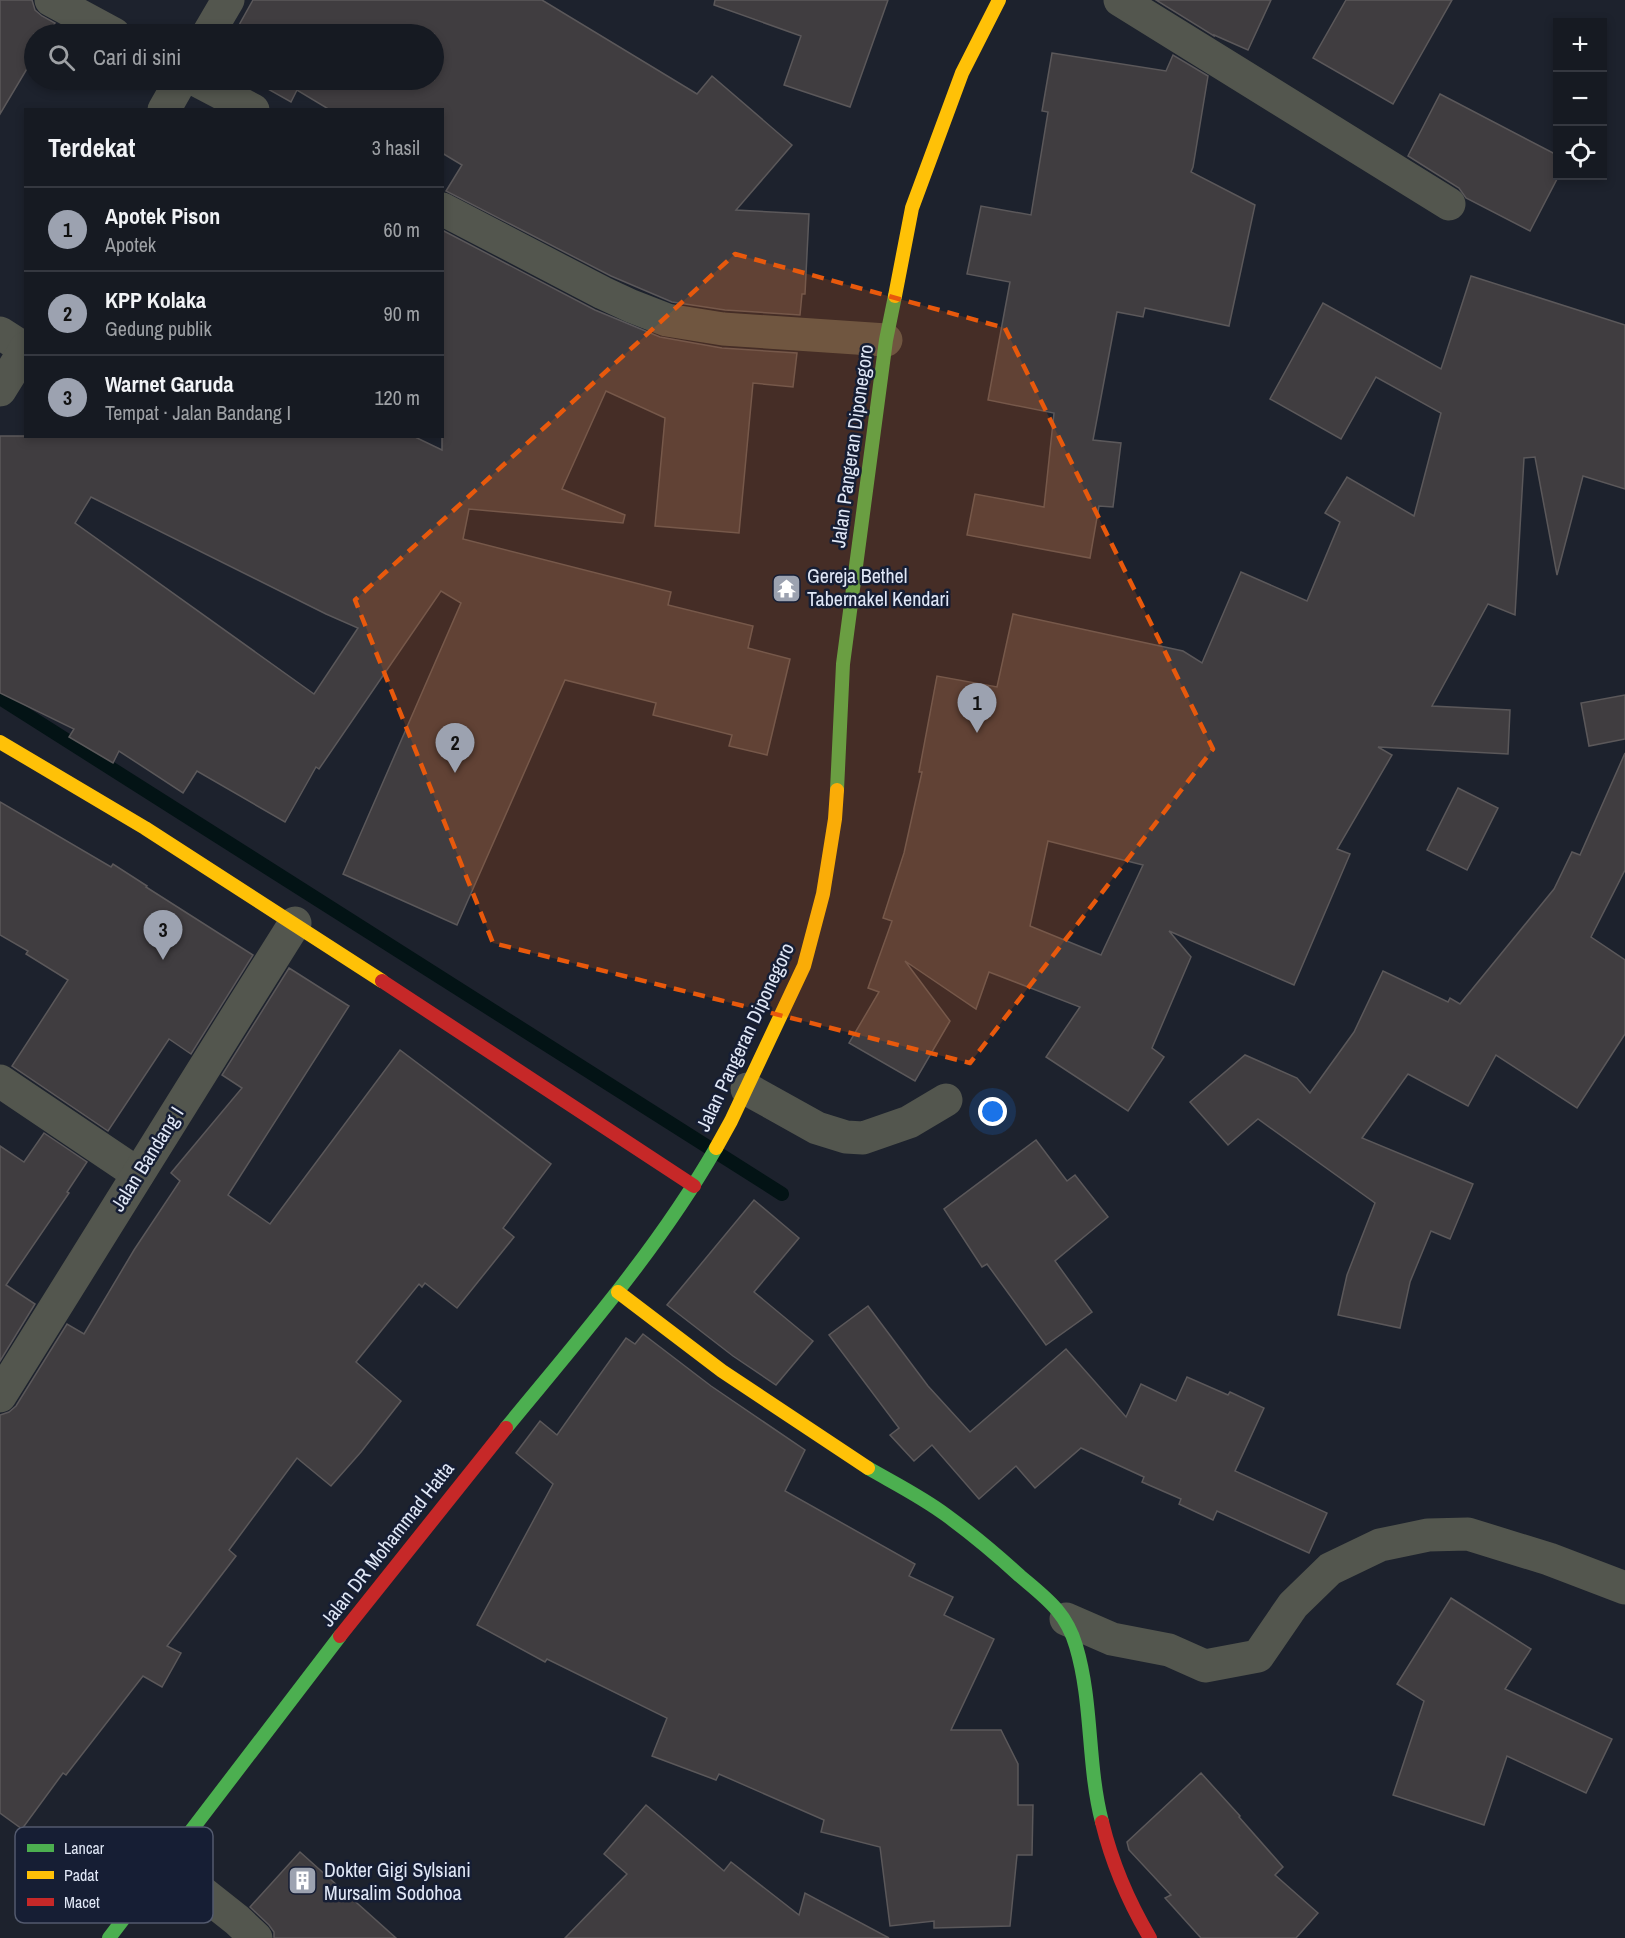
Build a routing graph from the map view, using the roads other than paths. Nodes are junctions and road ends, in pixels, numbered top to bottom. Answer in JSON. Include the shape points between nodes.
{"nodes":[{"id":1,"x":51,"y":0,"type":"edge"},
{"id":2,"x":228,"y":0,"type":"edge"},
{"id":3,"x":999,"y":0,"type":"edge"},
{"id":4,"x":1120,"y":0,"type":"edge"},
{"id":5,"x":95,"y":24,"type":"edge"},
{"id":6,"x":214,"y":24,"type":"edge"},
{"id":7,"x":175,"y":90,"type":"edge"},
{"id":8,"x":215,"y":90,"type":"edge"},
{"id":9,"x":165,"y":108,"type":"edge"},
{"id":10,"x":249,"y":108,"type":"edge"},
{"id":11,"x":1449,"y":204,"type":"dead end"},
{"id":12,"x":444,"y":210,"type":"edge"},
{"id":13,"x":0,"y":333,"type":"edge"},
{"id":14,"x":886,"y":340,"type":"junction"},
{"id":15,"x":24,"y":347,"type":"edge"},
{"id":16,"x":24,"y":350,"type":"edge"},
{"id":17,"x":0,"y":390,"type":"edge"},
{"id":18,"x":0,"y":741,"type":"edge"},
{"id":19,"x":295,"y":923,"type":"junction"},
{"id":20,"x":0,"y":1081,"type":"edge"},
{"id":21,"x":747,"y":1089,"type":"junction"},
{"id":22,"x":946,"y":1101,"type":"dead end"},
{"id":23,"x":138,"y":1174,"type":"junction"},
{"id":24,"x":697,"y":1181,"type":"junction"},
{"id":25,"x":618,"y":1292,"type":"junction"},
{"id":26,"x":0,"y":1396,"type":"edge"},
{"id":27,"x":1625,"y":1588,"type":"edge"},
{"id":28,"x":1066,"y":1619,"type":"junction"},
{"id":29,"x":193,"y":1827,"type":"edge"},
{"id":30,"x":213,"y":1901,"type":"edge"},
{"id":31,"x":120,"y":1923,"type":"edge"},
{"id":32,"x":109,"y":1938,"type":"edge"},
{"id":33,"x":256,"y":1938,"type":"edge"},
{"id":34,"x":1150,"y":1938,"type":"edge"}],
"edges":[{"from":1,"to":5,"type":"street"},
{"from":2,"to":6,"type":"street"},
{"from":3,"to":14,"type":"main road","name":"Jalan Pangeran Diponegoro","via":[[962,73],[912,208]]},
{"from":4,"to":11,"type":"street"},
{"from":7,"to":9,"type":"street"},
{"from":8,"to":10,"type":"street"},
{"from":12,"to":14,"type":"street","via":[[603,293],[667,320]]},
{"from":13,"to":15,"type":"street"},
{"from":14,"to":21,"type":"main road","name":"Jalan Pangeran Diponegoro","via":[[843,664],[835,819],[823,894],[804,966]]},
{"from":16,"to":17,"type":"street"},
{"from":18,"to":19,"type":"main road"},
{"from":19,"to":23,"type":"street","name":"Jalan Bandang I"},
{"from":19,"to":24,"type":"main road"},
{"from":20,"to":23,"type":"street"},
{"from":21,"to":22,"type":"street","via":[[817,1128],[846,1137],[863,1138],[909,1122]]},
{"from":21,"to":24,"type":"main road","name":"Jalan Pangeran Diponegoro"},
{"from":23,"to":26,"type":"street","name":"Jalan Bandang I"},
{"from":24,"to":25,"type":"main road","name":"Jalan DR Mohammad Hatta"},
{"from":25,"to":28,"type":"main road","via":[[722,1371],[945,1514]]},
{"from":25,"to":29,"type":"main road","name":"Jalan DR Mohammad Hatta","via":[[365,1603]]},
{"from":27,"to":28,"type":"street","via":[[1477,1536],[1428,1534],[1380,1545],[1330,1569],[1293,1605],[1258,1656],[1205,1666],[1168,1650],[1112,1639]]},
{"from":28,"to":34,"type":"main road","via":[[1081,1661],[1093,1773],[1105,1836],[1119,1879]]},
{"from":30,"to":33,"type":"street"},
{"from":31,"to":32,"type":"main road","name":"Jalan DR Mohammad Hatta"}]}
